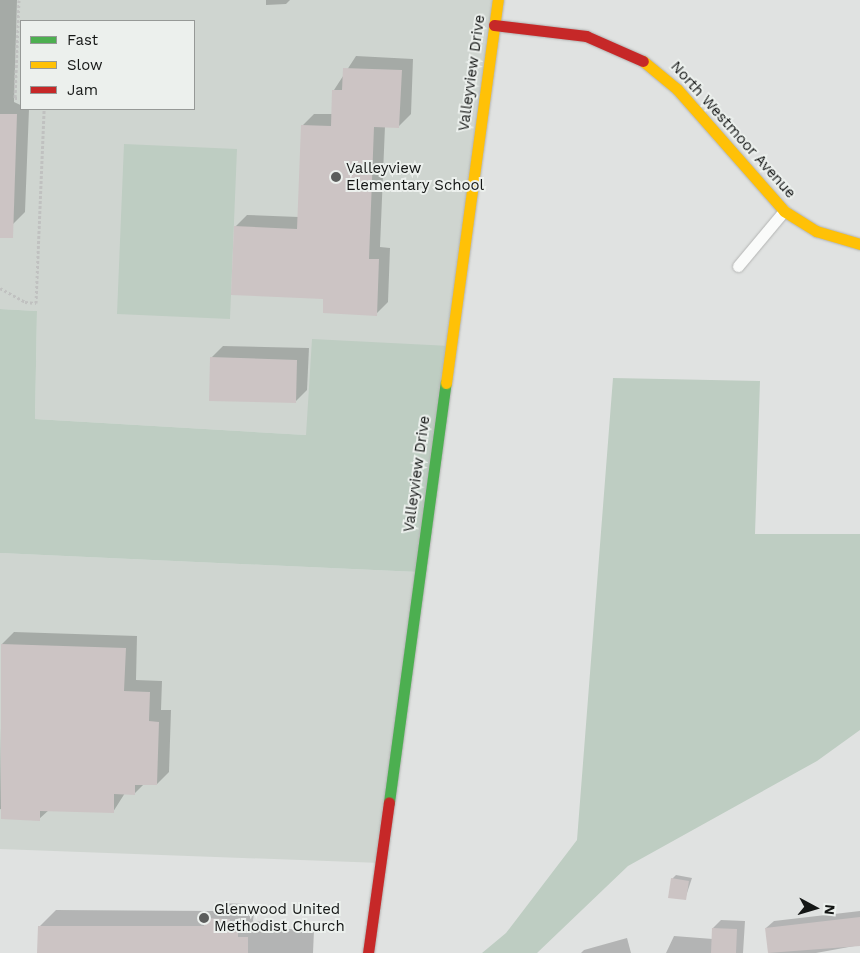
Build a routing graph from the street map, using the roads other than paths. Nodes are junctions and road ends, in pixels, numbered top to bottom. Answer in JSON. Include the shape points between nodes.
{"nodes":[{"id":1,"x":498,"y":0,"type":"edge"},
{"id":2,"x":494,"y":24,"type":"junction"},
{"id":3,"x":784,"y":211,"type":"junction"},
{"id":4,"x":860,"y":244,"type":"edge"},
{"id":5,"x":738,"y":266,"type":"dead end"},
{"id":6,"x":368,"y":953,"type":"edge"}],
"edges":[{"from":1,"to":2,"type":"street","name":"Valleyview Drive"},
{"from":2,"to":3,"type":"street","name":"North Westmoor Avenue","via":[[586,36],[614,44],[651,64]]},
{"from":2,"to":6,"type":"street","name":"Valleyview Drive"},
{"from":3,"to":4,"type":"street","name":"North Westmoor Avenue","via":[[816,231]]},
{"from":3,"to":5,"type":"lane"}]}
